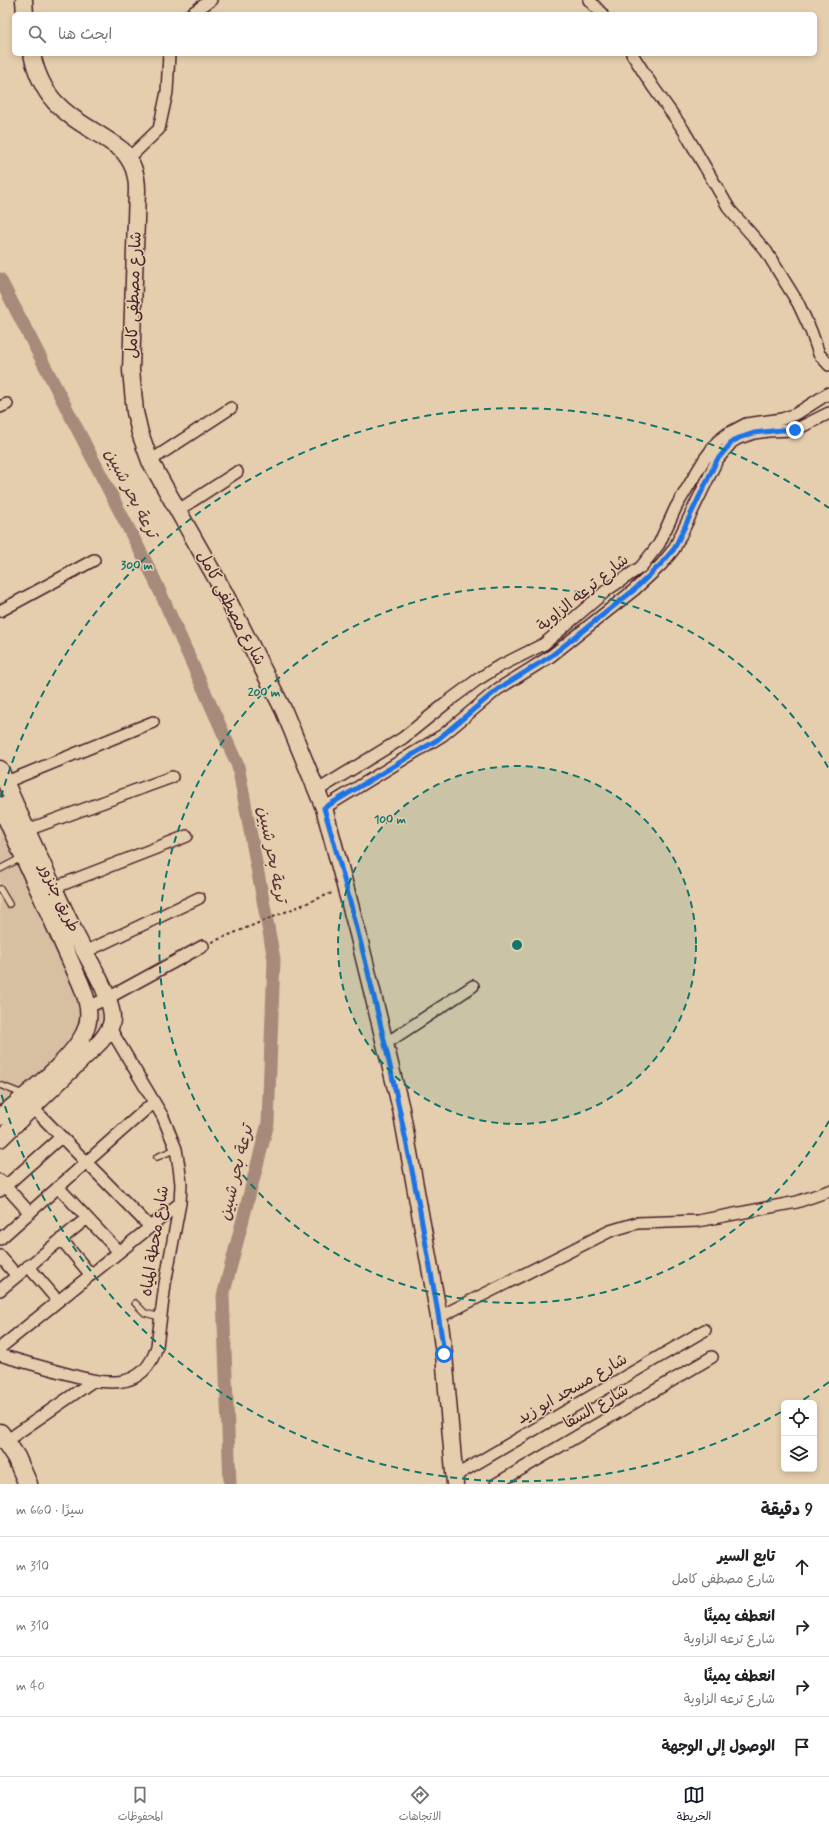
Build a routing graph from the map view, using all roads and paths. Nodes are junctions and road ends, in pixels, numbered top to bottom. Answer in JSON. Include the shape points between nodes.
{"nodes":[{"id":1,"x":24,"y":0,"type":"edge"},
{"id":2,"x":211,"y":0,"type":"edge"},
{"id":3,"x":589,"y":0,"type":"edge"},
{"id":4,"x":25,"y":12,"type":"edge"},
{"id":5,"x":194,"y":12,"type":"edge"},
{"id":6,"x":600,"y":12,"type":"edge"},
{"id":7,"x":33,"y":56,"type":"edge"},
{"id":8,"x":169,"y":56,"type":"edge"},
{"id":9,"x":633,"y":56,"type":"edge"},
{"id":10,"x":129,"y":158,"type":"junction"},
{"id":11,"x":829,"y":365,"type":"edge"},
{"id":12,"x":829,"y":393,"type":"edge"},
{"id":13,"x":230,"y":408,"type":"dead end"},
{"id":14,"x":829,"y":413,"type":"edge"},
{"id":15,"x":150,"y":461,"type":"junction"},
{"id":16,"x":237,"y":472,"type":"dead end"},
{"id":17,"x":177,"y":510,"type":"junction"},
{"id":18,"x":94,"y":560,"type":"dead end"},
{"id":19,"x":0,"y":611,"type":"edge"},
{"id":20,"x":153,"y":722,"type":"dead end"},
{"id":21,"x":3,"y":776,"type":"edge"},
{"id":22,"x":172,"y":777,"type":"dead end"},
{"id":23,"x":318,"y":790,"type":"junction"},
{"id":24,"x":0,"y":804,"type":"edge"},
{"id":25,"x":324,"y":808,"type":"junction"},
{"id":26,"x":27,"y":830,"type":"junction"},
{"id":27,"x":187,"y":836,"type":"dead end"},
{"id":28,"x":23,"y":857,"type":"junction"},
{"id":29,"x":0,"y":869,"type":"edge"},
{"id":30,"x":53,"y":888,"type":"junction"},
{"id":31,"x":0,"y":889,"type":"edge"},
{"id":32,"x":325,"y":896,"type":"dead end"},
{"id":33,"x":199,"y":898,"type":"dead end"},
{"id":34,"x":9,"y":904,"type":"dead end"},
{"id":35,"x":220,"y":938,"type":"dead end"},
{"id":36,"x":203,"y":946,"type":"dead end"},
{"id":37,"x":85,"y":952,"type":"junction"},
{"id":38,"x":473,"y":986,"type":"dead end"},
{"id":39,"x":108,"y":998,"type":"junction"},
{"id":40,"x":88,"y":1014,"type":"junction"},
{"id":41,"x":110,"y":1028,"type":"junction"},
{"id":42,"x":385,"y":1044,"type":"junction"},
{"id":43,"x":0,"y":1084,"type":"edge"},
{"id":44,"x":29,"y":1102,"type":"junction"},
{"id":45,"x":154,"y":1102,"type":"junction"},
{"id":46,"x":0,"y":1117,"type":"edge"},
{"id":47,"x":61,"y":1137,"type":"junction"},
{"id":48,"x":0,"y":1139,"type":"edge"},
{"id":49,"x":176,"y":1149,"type":"junction"},
{"id":50,"x":157,"y":1157,"type":"dead end"},
{"id":51,"x":86,"y":1162,"type":"junction"},
{"id":52,"x":2,"y":1186,"type":"edge"},
{"id":53,"x":58,"y":1187,"type":"junction"},
{"id":54,"x":829,"y":1191,"type":"edge"},
{"id":55,"x":180,"y":1203,"type":"junction"},
{"id":56,"x":30,"y":1213,"type":"junction"},
{"id":57,"x":87,"y":1218,"type":"junction"},
{"id":58,"x":150,"y":1227,"type":"junction"},
{"id":59,"x":0,"y":1239,"type":"edge"},
{"id":60,"x":61,"y":1239,"type":"junction"},
{"id":61,"x":119,"y":1252,"type":"junction"},
{"id":62,"x":0,"y":1256,"type":"edge"},
{"id":63,"x":28,"y":1266,"type":"junction"},
{"id":64,"x":91,"y":1275,"type":"junction"},
{"id":65,"x":17,"y":1276,"type":"junction"},
{"id":66,"x":0,"y":1290,"type":"edge"},
{"id":67,"x":58,"y":1301,"type":"junction"},
{"id":68,"x":135,"y":1303,"type":"dead end"},
{"id":69,"x":160,"y":1317,"type":"junction"},
{"id":70,"x":439,"y":1317,"type":"junction"},
{"id":71,"x":705,"y":1330,"type":"dead end"},
{"id":72,"x":0,"y":1348,"type":"edge"},
{"id":73,"x":0,"y":1355,"type":"edge"},
{"id":74,"x":712,"y":1357,"type":"dead end"},
{"id":75,"x":93,"y":1381,"type":"junction"},
{"id":76,"x":3,"y":1437,"type":"edge"},
{"id":77,"x":455,"y":1480,"type":"edge"},
{"id":78,"x":28,"y":1484,"type":"edge"},
{"id":79,"x":496,"y":1484,"type":"edge"}],
"edges":[{"from":1,"to":4,"type":"main road"},
{"from":2,"to":5,"type":"street"},
{"from":3,"to":6,"type":"street"},
{"from":7,"to":10,"type":"main road","name":"شارع مصطفى كامل","via":[[41,82],[56,105],[113,143]]},
{"from":8,"to":10,"type":"street","via":[[162,122],[155,135]]},
{"from":9,"to":11,"type":"street","via":[[683,129],[730,210],[770,257],[798,303],[819,354]]},
{"from":10,"to":15,"type":"main road","name":"شارع مصطفى كامل","via":[[137,179],[132,391],[140,433]]},
{"from":12,"to":23,"type":"street","name":"شارع ترعه الزاوية","via":[[803,411],[789,417],[746,424],[727,434],[718,441],[704,460],[676,507],[659,544],[641,567],[607,590],[544,644],[477,680],[403,738]]},
{"from":13,"to":15,"type":"street"},
{"from":14,"to":25,"type":"street","name":"شارع ترعه الزاوية","via":[[795,430],[754,433],[732,442],[717,460],[674,549],[634,590],[551,656],[498,689],[437,740]]},
{"from":15,"to":17,"type":"main road","name":"شارع مصطفى كامل"},
{"from":16,"to":17,"type":"street"},
{"from":17,"to":23,"type":"main road","name":"شارع مصطفى كامل","via":[[225,594],[284,711]]},
{"from":18,"to":19,"type":"street"},
{"from":20,"to":21,"type":"street"},
{"from":21,"to":26,"type":"main road","name":"طريق جنزور"},
{"from":22,"to":26,"type":"street"},
{"from":23,"to":25,"type":"main road","name":"شارع مصطفى كامل"},
{"from":24,"to":28,"type":"main road","name":"طريق جنزور"},
{"from":25,"to":42,"type":"main road","name":"شارع مصطفى كامل"},
{"from":26,"to":30,"type":"main road","name":"طريق جنزور"},
{"from":27,"to":30,"type":"street"},
{"from":28,"to":29,"type":"lane"},
{"from":28,"to":40,"type":"main road","name":"طريق جنزور","via":[[78,976]]},
{"from":30,"to":37,"type":"main road","name":"طريق جنزور"},
{"from":31,"to":34,"type":"lane"},
{"from":32,"to":35,"type":"path"},
{"from":33,"to":37,"type":"street"},
{"from":36,"to":39,"type":"street"},
{"from":37,"to":39,"type":"main road","name":"طريق جنزور"},
{"from":38,"to":42,"type":"street"},
{"from":39,"to":40,"type":"street"},
{"from":39,"to":41,"type":"main road","name":"طريق جنزور","via":[[112,1019]]},
{"from":40,"to":44,"type":"main road","via":[[86,1030],[70,1054]]},
{"from":41,"to":44,"type":"main road","via":[[94,1048]]},
{"from":41,"to":45,"type":"street","name":"شارع محطة المياه"},
{"from":42,"to":70,"type":"main road","name":"شارع مصطفى كامل","via":[[400,1109]]},
{"from":43,"to":44,"type":"lane"},
{"from":44,"to":46,"type":"main road"},
{"from":44,"to":47,"type":"street"},
{"from":44,"to":48,"type":"main road"},
{"from":45,"to":49,"type":"street","name":"شارع محطة المياه"},
{"from":45,"to":51,"type":"street"},
{"from":47,"to":51,"type":"street"},
{"from":47,"to":52,"type":"street"},
{"from":49,"to":50,"type":"lane"},
{"from":49,"to":55,"type":"street","name":"شارع محطة المياه","via":[[181,1184]]},
{"from":51,"to":53,"type":"street"},
{"from":51,"to":58,"type":"street"},
{"from":52,"to":56,"type":"street"},
{"from":53,"to":56,"type":"street"},
{"from":53,"to":57,"type":"street"},
{"from":54,"to":70,"type":"street","via":[[797,1202],[698,1221],[636,1223],[610,1231]]},
{"from":55,"to":58,"type":"street"},
{"from":55,"to":69,"type":"street","name":"شارع محطة المياه"},
{"from":56,"to":59,"type":"street"},
{"from":57,"to":60,"type":"street"},
{"from":57,"to":61,"type":"street"},
{"from":58,"to":61,"type":"street"},
{"from":60,"to":63,"type":"street"},
{"from":60,"to":64,"type":"street"},
{"from":61,"to":64,"type":"street"},
{"from":62,"to":65,"type":"street"},
{"from":63,"to":65,"type":"street"},
{"from":63,"to":67,"type":"street"},
{"from":64,"to":67,"type":"street"},
{"from":65,"to":66,"type":"street"},
{"from":67,"to":72,"type":"street"},
{"from":68,"to":69,"type":"lane","via":[[145,1313]]},
{"from":69,"to":75,"type":"street","name":"شارع محطة المياه","via":[[155,1356],[143,1371],[126,1381]]},
{"from":70,"to":77,"type":"main road","name":"شارع مصطفى كامل"},
{"from":71,"to":77,"type":"street","name":"شارع مسجد ابو زيد"},
{"from":73,"to":75,"type":"street","name":"شارع محطة المياه"},
{"from":74,"to":79,"type":"street","name":"شارع السقا"},
{"from":75,"to":76,"type":"street"},
{"from":76,"to":78,"type":"main road","via":[[16,1457]]}]}
